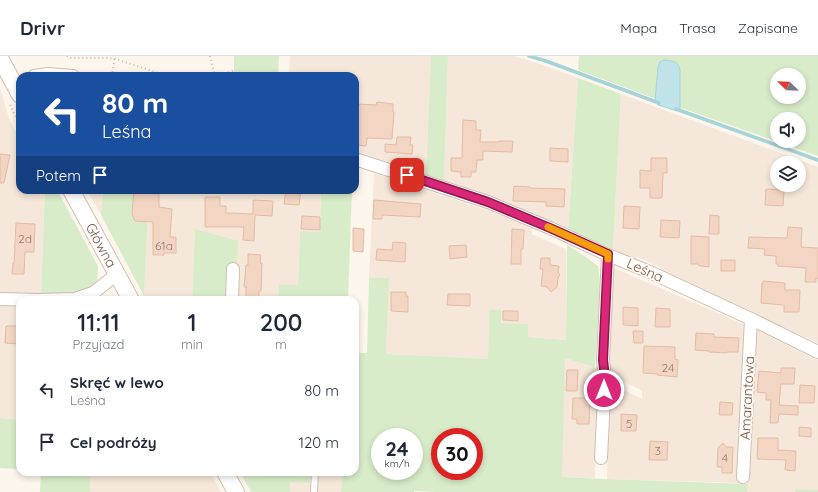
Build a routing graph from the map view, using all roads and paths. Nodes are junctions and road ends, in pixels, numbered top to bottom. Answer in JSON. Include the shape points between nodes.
{"nodes":[{"id":1,"x":66,"y":56,"type":"edge"},
{"id":2,"x":115,"y":56,"type":"edge"},
{"id":3,"x":210,"y":56,"type":"edge"},
{"id":4,"x":0,"y":58,"type":"edge"},
{"id":5,"x":115,"y":60,"type":"junction"},
{"id":6,"x":234,"y":70,"type":"dead end"},
{"id":7,"x":113,"y":72,"type":"edge"},
{"id":8,"x":155,"y":72,"type":"edge"},
{"id":9,"x":214,"y":72,"type":"edge"},
{"id":10,"x":229,"y":72,"type":"edge"},
{"id":11,"x":16,"y":85,"type":"edge"},
{"id":12,"x":359,"y":160,"type":"edge"},
{"id":13,"x":74,"y":194,"type":"edge"},
{"id":14,"x":608,"y":254,"type":"junction"},
{"id":15,"x":233,"y":268,"type":"dead end"},
{"id":16,"x":117,"y":274,"type":"junction"},
{"id":17,"x":83,"y":296,"type":"edge"},
{"id":18,"x":129,"y":296,"type":"edge"},
{"id":19,"x":232,"y":296,"type":"edge"},
{"id":20,"x":0,"y":299,"type":"edge"},
{"id":21,"x":16,"y":299,"type":"edge"},
{"id":22,"x":750,"y":319,"type":"junction"},
{"id":23,"x":818,"y":352,"type":"edge"},
{"id":24,"x":601,"y":458,"type":"dead end"},
{"id":25,"x":227,"y":476,"type":"edge"},
{"id":26,"x":315,"y":476,"type":"edge"},
{"id":27,"x":743,"y":477,"type":"dead end"},
{"id":28,"x":236,"y":492,"type":"edge"},
{"id":29,"x":314,"y":492,"type":"edge"}],
"edges":[{"from":1,"to":5,"type":"path"},
{"from":2,"to":5,"type":"path"},
{"from":3,"to":9,"type":"path"},
{"from":4,"to":11,"type":"main road"},
{"from":5,"to":7,"type":"path"},
{"from":5,"to":8,"type":"path"},
{"from":6,"to":10,"type":"path"},
{"from":12,"to":14,"type":"street","name":"Leśna","via":[[488,202]]},
{"from":13,"to":16,"type":"main road","name":"Główna"},
{"from":14,"to":22,"type":"street","name":"Leśna"},
{"from":14,"to":24,"type":"street"},
{"from":15,"to":19,"type":"street"},
{"from":16,"to":17,"type":"street","via":[[93,292]]},
{"from":16,"to":18,"type":"main road","name":"Główna"},
{"from":20,"to":21,"type":"street"},
{"from":22,"to":23,"type":"street","name":"Leśna"},
{"from":22,"to":27,"type":"street","name":"Amarantowa"},
{"from":25,"to":28,"type":"main road"},
{"from":26,"to":29,"type":"lane"}]}
